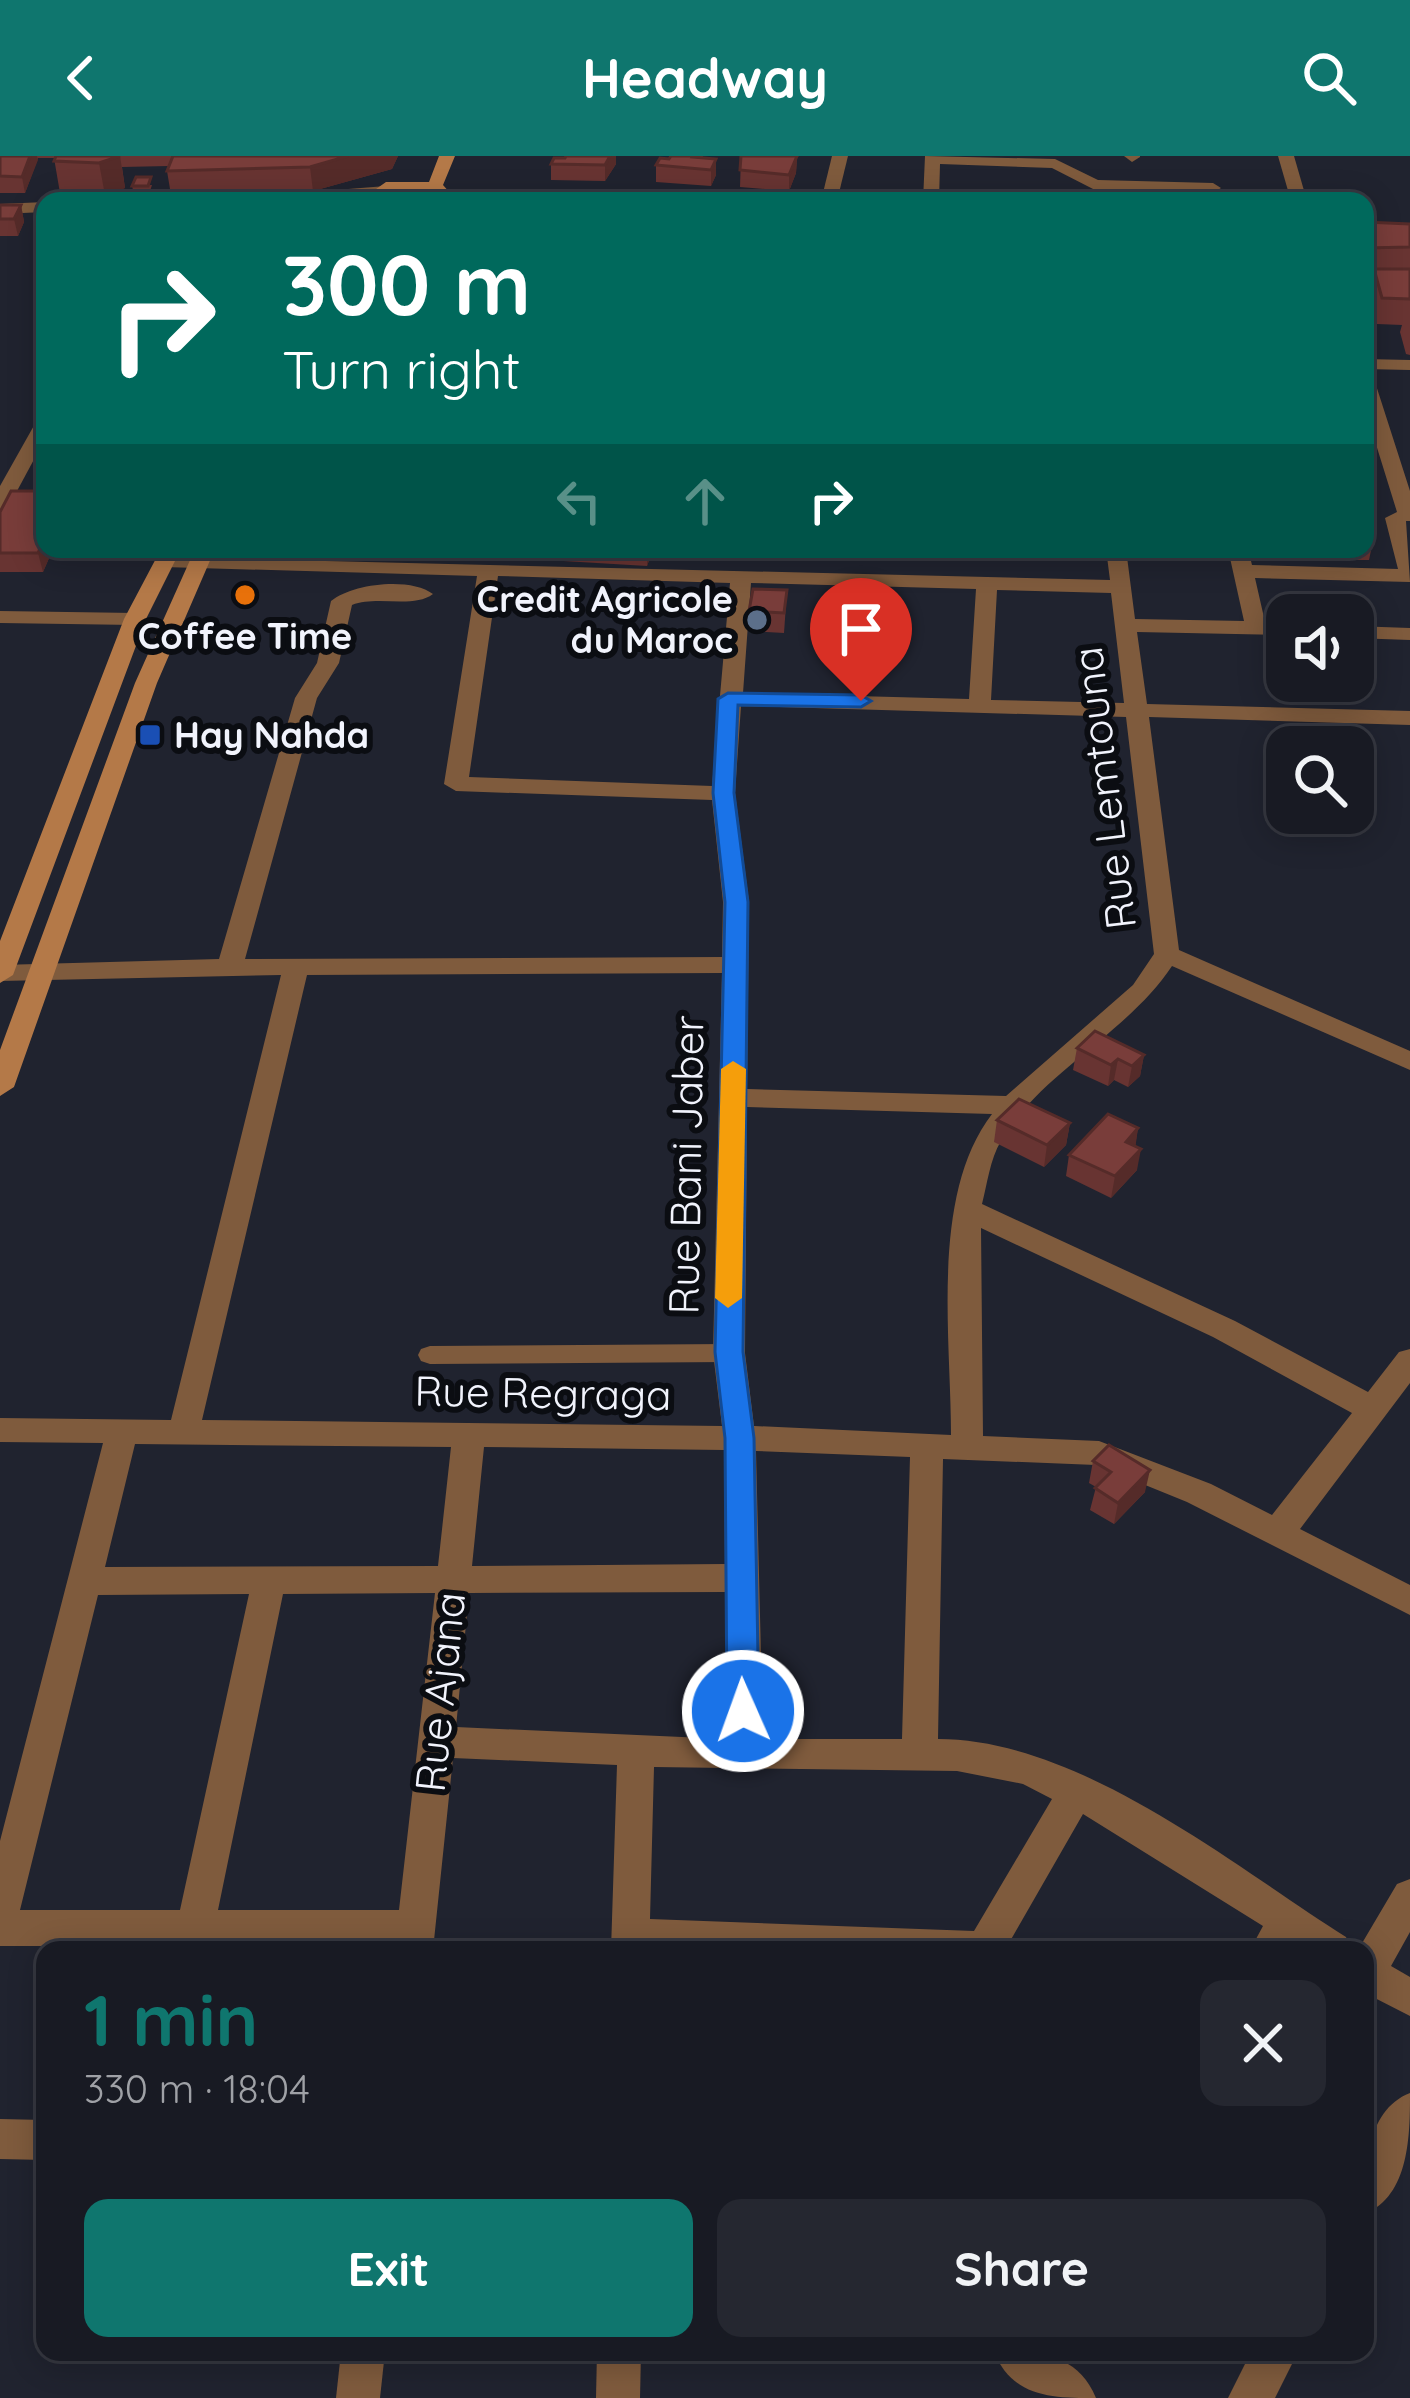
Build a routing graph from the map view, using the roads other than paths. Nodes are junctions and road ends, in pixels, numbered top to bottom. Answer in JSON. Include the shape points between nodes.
{"nodes":[{"id":1,"x":447,"y":156,"type":"edge"},
{"id":2,"x":840,"y":156,"type":"edge"},
{"id":3,"x":1286,"y":156,"type":"edge"},
{"id":4,"x":933,"y":158,"type":"edge"},
{"id":5,"x":421,"y":161,"type":"dead end"},
{"id":6,"x":400,"y":185,"type":"junction"},
{"id":7,"x":435,"y":187,"type":"junction"},
{"id":8,"x":1214,"y":187,"type":"edge"},
{"id":9,"x":382,"y":192,"type":"edge"},
{"id":10,"x":441,"y":192,"type":"edge"},
{"id":11,"x":831,"y":192,"type":"edge"},
{"id":12,"x":931,"y":192,"type":"edge"},
{"id":13,"x":1296,"y":192,"type":"edge"},
{"id":14,"x":36,"y":207,"type":"edge"},
{"id":15,"x":0,"y":209,"type":"edge"},
{"id":16,"x":1374,"y":364,"type":"edge"},
{"id":17,"x":1410,"y":365,"type":"edge"},
{"id":18,"x":1374,"y":422,"type":"edge"},
{"id":19,"x":36,"y":438,"type":"edge"},
{"id":20,"x":1374,"y":454,"type":"edge"},
{"id":21,"x":1387,"y":454,"type":"junction"},
{"id":22,"x":1403,"y":476,"type":"edge"},
{"id":23,"x":0,"y":502,"type":"edge"},
{"id":24,"x":1404,"y":517,"type":"edge"},
{"id":25,"x":1374,"y":518,"type":"edge"},
{"id":26,"x":166,"y":558,"type":"edge"},
{"id":27,"x":200,"y":558,"type":"edge"},
{"id":28,"x":239,"y":558,"type":"edge"},
{"id":29,"x":542,"y":558,"type":"edge"},
{"id":30,"x":670,"y":558,"type":"edge"},
{"id":31,"x":1117,"y":558,"type":"edge"},
{"id":32,"x":1241,"y":560,"type":"edge"},
{"id":33,"x":488,"y":571,"type":"junction"},
{"id":34,"x":539,"y":572,"type":"junction"},
{"id":35,"x":667,"y":575,"type":"junction"},
{"id":36,"x":1410,"y":575,"type":"edge"},
{"id":37,"x":741,"y":577,"type":"junction"},
{"id":38,"x":986,"y":585,"type":"junction"},
{"id":39,"x":1121,"y":586,"type":"junction"},
{"id":40,"x":423,"y":595,"type":"dead end"},
{"id":41,"x":0,"y":617,"type":"edge"},
{"id":42,"x":135,"y":619,"type":"junction"},
{"id":43,"x":1126,"y":625,"type":"junction"},
{"id":44,"x":1256,"y":628,"type":"junction"},
{"id":45,"x":1266,"y":628,"type":"edge"},
{"id":46,"x":1374,"y":633,"type":"edge"},
{"id":47,"x":1410,"y":634,"type":"edge"},
{"id":48,"x":728,"y":699,"type":"junction"},
{"id":49,"x":980,"y":703,"type":"junction"},
{"id":50,"x":1133,"y":707,"type":"junction"},
{"id":51,"x":1410,"y":718,"type":"edge"},
{"id":52,"x":723,"y":793,"type":"junction"},
{"id":53,"x":1167,"y":954,"type":"junction"},
{"id":54,"x":734,"y":965,"type":"junction"},
{"id":55,"x":229,"y":969,"type":"junction"},
{"id":56,"x":295,"y":969,"type":"junction"},
{"id":57,"x":44,"y":970,"type":"junction"},
{"id":58,"x":0,"y":973,"type":"edge"},
{"id":59,"x":1410,"y":1061,"type":"edge"},
{"id":60,"x":0,"y":1087,"type":"edge"},
{"id":61,"x":733,"y":1098,"type":"junction"},
{"id":62,"x":1012,"y":1105,"type":"junction"},
{"id":63,"x":966,"y":1209,"type":"junction"},
{"id":64,"x":729,"y":1352,"type":"junction"},
{"id":65,"x":430,"y":1355,"type":"dead end"},
{"id":66,"x":1410,"y":1360,"type":"edge"},
{"id":67,"x":1370,"y":1408,"type":"junction"},
{"id":68,"x":122,"y":1429,"type":"junction"},
{"id":69,"x":0,"y":1430,"type":"edge"},
{"id":70,"x":184,"y":1430,"type":"junction"},
{"id":71,"x":469,"y":1434,"type":"junction"},
{"id":72,"x":740,"y":1438,"type":"junction"},
{"id":73,"x":927,"y":1443,"type":"junction"},
{"id":74,"x":967,"y":1444,"type":"junction"},
{"id":75,"x":1276,"y":1534,"type":"junction"},
{"id":76,"x":739,"y":1578,"type":"junction"},
{"id":77,"x":451,"y":1580,"type":"junction"},
{"id":78,"x":88,"y":1581,"type":"junction"},
{"id":79,"x":268,"y":1583,"type":"junction"},
{"id":80,"x":1410,"y":1601,"type":"edge"},
{"id":81,"x":435,"y":1742,"type":"junction"},
{"id":82,"x":636,"y":1750,"type":"junction"},
{"id":83,"x":745,"y":1755,"type":"junction"},
{"id":84,"x":920,"y":1756,"type":"junction"},
{"id":85,"x":1076,"y":1792,"type":"junction"},
{"id":86,"x":1410,"y":1896,"type":"edge"},
{"id":87,"x":0,"y":1915,"type":"edge"},
{"id":88,"x":196,"y":1924,"type":"junction"},
{"id":89,"x":0,"y":1928,"type":"edge"},
{"id":90,"x":1279,"y":1936,"type":"edge"},
{"id":91,"x":416,"y":1939,"type":"edge"},
{"id":92,"x":630,"y":1941,"type":"edge"},
{"id":93,"x":989,"y":1941,"type":"edge"},
{"id":94,"x":1374,"y":1958,"type":"edge"},
{"id":95,"x":1374,"y":1977,"type":"edge"},
{"id":96,"x":1410,"y":1998,"type":"edge"},
{"id":97,"x":1410,"y":2113,"type":"edge"},
{"id":98,"x":0,"y":2139,"type":"edge"},
{"id":99,"x":36,"y":2140,"type":"edge"},
{"id":100,"x":1374,"y":2177,"type":"edge"},
{"id":101,"x":363,"y":2361,"type":"edge"},
{"id":102,"x":619,"y":2361,"type":"edge"},
{"id":103,"x":1027,"y":2361,"type":"edge"},
{"id":104,"x":1271,"y":2361,"type":"edge"},
{"id":105,"x":358,"y":2398,"type":"edge"},
{"id":106,"x":618,"y":2398,"type":"edge"},
{"id":107,"x":1073,"y":2398,"type":"edge"},
{"id":108,"x":1250,"y":2398,"type":"edge"}],
"edges":[{"from":1,"to":7,"type":"main road"},
{"from":2,"to":11,"type":"street"},
{"from":3,"to":13,"type":"street"},
{"from":4,"to":8,"type":"street","via":[[1055,164],[1095,185]]},
{"from":4,"to":12,"type":"street"},
{"from":5,"to":6,"type":"main road"},
{"from":6,"to":7,"type":"main road"},
{"from":6,"to":9,"type":"main road"},
{"from":7,"to":10,"type":"main road"},
{"from":14,"to":15,"type":"street"},
{"from":16,"to":17,"type":"street"},
{"from":18,"to":21,"type":"street"},
{"from":19,"to":23,"type":"street"},
{"from":20,"to":21,"type":"street"},
{"from":21,"to":22,"type":"street"},
{"from":22,"to":24,"type":"street"},
{"from":24,"to":25,"type":"street"},
{"from":24,"to":36,"type":"street"},
{"from":26,"to":42,"type":"main road"},
{"from":27,"to":57,"type":"main road","via":[[146,683]]},
{"from":28,"to":33,"type":"street"},
{"from":29,"to":34,"type":"street"},
{"from":30,"to":35,"type":"street"},
{"from":31,"to":39,"type":"street","name":"Rue Lemtouna"},
{"from":32,"to":36,"type":"street"},
{"from":32,"to":44,"type":"street"},
{"from":33,"to":34,"type":"street"},
{"from":33,"to":52,"type":"street","via":[[456,784]]},
{"from":34,"to":35,"type":"street"},
{"from":35,"to":37,"type":"street"},
{"from":37,"to":38,"type":"street"},
{"from":37,"to":48,"type":"street","name":"Rue Bani Jaber"},
{"from":38,"to":39,"type":"street"},
{"from":38,"to":49,"type":"street"},
{"from":39,"to":43,"type":"street","name":"Rue Lemtouna"},
{"from":40,"to":55,"type":"street","via":[[366,592],[342,601]]},
{"from":41,"to":42,"type":"street"},
{"from":42,"to":58,"type":"main road"},
{"from":43,"to":44,"type":"street"},
{"from":43,"to":50,"type":"street","name":"Rue Lemtouna"},
{"from":44,"to":45,"type":"street"},
{"from":46,"to":47,"type":"street"},
{"from":48,"to":49,"type":"street"},
{"from":48,"to":52,"type":"street","name":"Rue Bani Jaber"},
{"from":49,"to":50,"type":"street"},
{"from":50,"to":51,"type":"street"},
{"from":50,"to":53,"type":"street","name":"Rue Lemtouna"},
{"from":52,"to":54,"type":"street","name":"Rue Bani Jaber","via":[[736,902]]},
{"from":53,"to":59,"type":"street"},
{"from":53,"to":62,"type":"street","name":"Rue Lemtouna","via":[[1142,991]]},
{"from":54,"to":56,"type":"street"},
{"from":54,"to":61,"type":"street","name":"Rue Bani Jaber"},
{"from":55,"to":56,"type":"street"},
{"from":55,"to":57,"type":"street"},
{"from":56,"to":70,"type":"street"},
{"from":57,"to":58,"type":"street"},
{"from":57,"to":60,"type":"main road"},
{"from":61,"to":62,"type":"street"},
{"from":61,"to":64,"type":"street","name":"Rue Bani Jaber"},
{"from":62,"to":63,"type":"street","name":"Rue Lemtouna","via":[[985,1142]]},
{"from":63,"to":67,"type":"street","via":[[1224,1329]]},
{"from":63,"to":74,"type":"street","name":"Rue Lemtouna"},
{"from":64,"to":65,"type":"street"},
{"from":64,"to":72,"type":"street","name":"Rue Bani Jaber"},
{"from":66,"to":67,"type":"street"},
{"from":67,"to":75,"type":"street"},
{"from":68,"to":69,"type":"street","name":"Rue Regraga"},
{"from":68,"to":70,"type":"street","name":"Rue Regraga"},
{"from":68,"to":78,"type":"street"},
{"from":70,"to":71,"type":"street","name":"Rue Regraga"},
{"from":71,"to":72,"type":"street","name":"Rue Regraga"},
{"from":71,"to":77,"type":"street","name":"Rue Ajana"},
{"from":72,"to":73,"type":"street","name":"Rue Regraga"},
{"from":72,"to":76,"type":"street","name":"Rue Bani Jaber"},
{"from":73,"to":74,"type":"street","name":"Rue Regraga"},
{"from":73,"to":84,"type":"street"},
{"from":74,"to":75,"type":"street","name":"Rue Regraga","via":[[1114,1457]]},
{"from":75,"to":80,"type":"street","name":"Rue Regraga"},
{"from":76,"to":77,"type":"street"},
{"from":76,"to":83,"type":"street","name":"Rue Bani Jaber"},
{"from":77,"to":79,"type":"street"},
{"from":77,"to":81,"type":"street","name":"Rue Ajana"},
{"from":78,"to":79,"type":"street"},
{"from":78,"to":87,"type":"street"},
{"from":79,"to":88,"type":"street"},
{"from":81,"to":82,"type":"street"},
{"from":81,"to":91,"type":"street","name":"Rue Ajana"},
{"from":82,"to":83,"type":"street"},
{"from":82,"to":92,"type":"street"},
{"from":83,"to":84,"type":"street"},
{"from":84,"to":85,"type":"street","via":[[1029,1770]]},
{"from":85,"to":90,"type":"street","via":[[1128,1818]]},
{"from":85,"to":93,"type":"street"},
{"from":86,"to":94,"type":"street"},
{"from":88,"to":89,"type":"street"},
{"from":88,"to":91,"type":"street"},
{"from":95,"to":96,"type":"street"},
{"from":97,"to":100,"type":"street"},
{"from":98,"to":99,"type":"street"},
{"from":101,"to":105,"type":"street"},
{"from":102,"to":106,"type":"street"},
{"from":103,"to":107,"type":"street"},
{"from":104,"to":108,"type":"street"}]}
